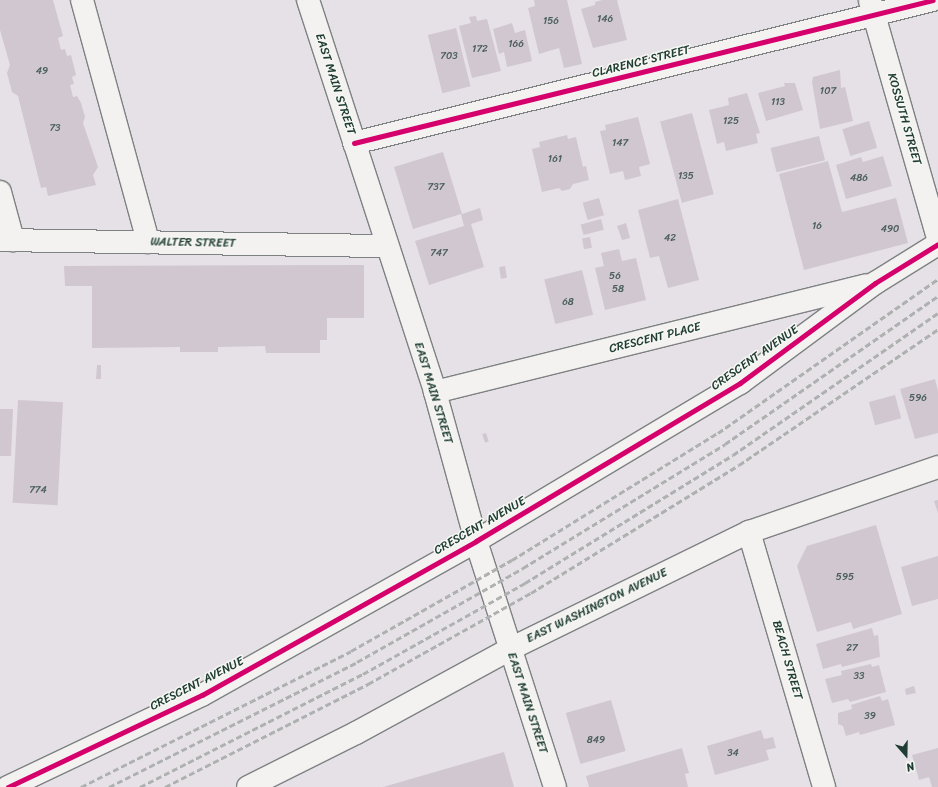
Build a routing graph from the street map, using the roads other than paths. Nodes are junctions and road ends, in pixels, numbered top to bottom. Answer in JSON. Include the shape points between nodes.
{"nodes":[{"id":1,"x":82,"y":0,"type":"edge"},
{"id":2,"x":308,"y":0,"type":"edge"},
{"id":3,"x":933,"y":0,"type":"edge"},
{"id":4,"x":872,"y":7,"type":"edge"},
{"id":5,"x":354,"y":143,"type":"junction"},
{"id":6,"x":0,"y":192,"type":"edge"},
{"id":7,"x":938,"y":238,"type":"edge"},
{"id":8,"x":6,"y":240,"type":"edge"},
{"id":9,"x":148,"y":242,"type":"junction"},
{"id":10,"x":938,"y":244,"type":"edge"},
{"id":11,"x":385,"y":246,"type":"junction"},
{"id":12,"x":874,"y":283,"type":"junction"},
{"id":13,"x":435,"y":392,"type":"junction"},
{"id":14,"x":938,"y":467,"type":"edge"},
{"id":15,"x":749,"y":532,"type":"junction"},
{"id":16,"x":476,"y":541,"type":"junction"},
{"id":17,"x":510,"y":649,"type":"junction"},
{"id":18,"x":8,"y":787,"type":"edge"},
{"id":19,"x":248,"y":787,"type":"edge"},
{"id":20,"x":554,"y":787,"type":"edge"},
{"id":21,"x":824,"y":787,"type":"edge"}],
"edges":[{"from":1,"to":9,"type":"street"},
{"from":2,"to":5,"type":"street","name":"EAST MAIN STREET"},
{"from":3,"to":4,"type":"street","name":"CLARENCE STREET"},
{"from":4,"to":5,"type":"street","name":"CLARENCE STREET"},
{"from":4,"to":7,"type":"street","name":"KOSSUTH STREET"},
{"from":5,"to":11,"type":"street","name":"EAST MAIN STREET"},
{"from":6,"to":8,"type":"street"},
{"from":8,"to":9,"type":"street","name":"WALTER STREET"},
{"from":9,"to":11,"type":"street","name":"WALTER STREET"},
{"from":10,"to":12,"type":"street","name":"CRESCENT AVENUE"},
{"from":11,"to":13,"type":"street","name":"EAST MAIN STREET"},
{"from":12,"to":13,"type":"street","name":"CRESCENT PLACE"},
{"from":12,"to":16,"type":"street","name":"CRESCENT AVENUE","via":[[740,383]]},
{"from":13,"to":16,"type":"street","name":"EAST MAIN STREET"},
{"from":14,"to":15,"type":"street","name":"EAST WASHINGTON AVENUE"},
{"from":15,"to":17,"type":"street","name":"EAST WASHINGTON AVENUE"},
{"from":15,"to":21,"type":"street","name":"BEACH STREET"},
{"from":16,"to":17,"type":"street","name":"EAST MAIN STREET"},
{"from":16,"to":18,"type":"street","name":"CRESCENT AVENUE","via":[[202,695]]},
{"from":17,"to":19,"type":"street","name":"EAST WASHINGTON AVENUE","via":[[356,733]]},
{"from":17,"to":20,"type":"street","name":"EAST MAIN STREET"}]}
